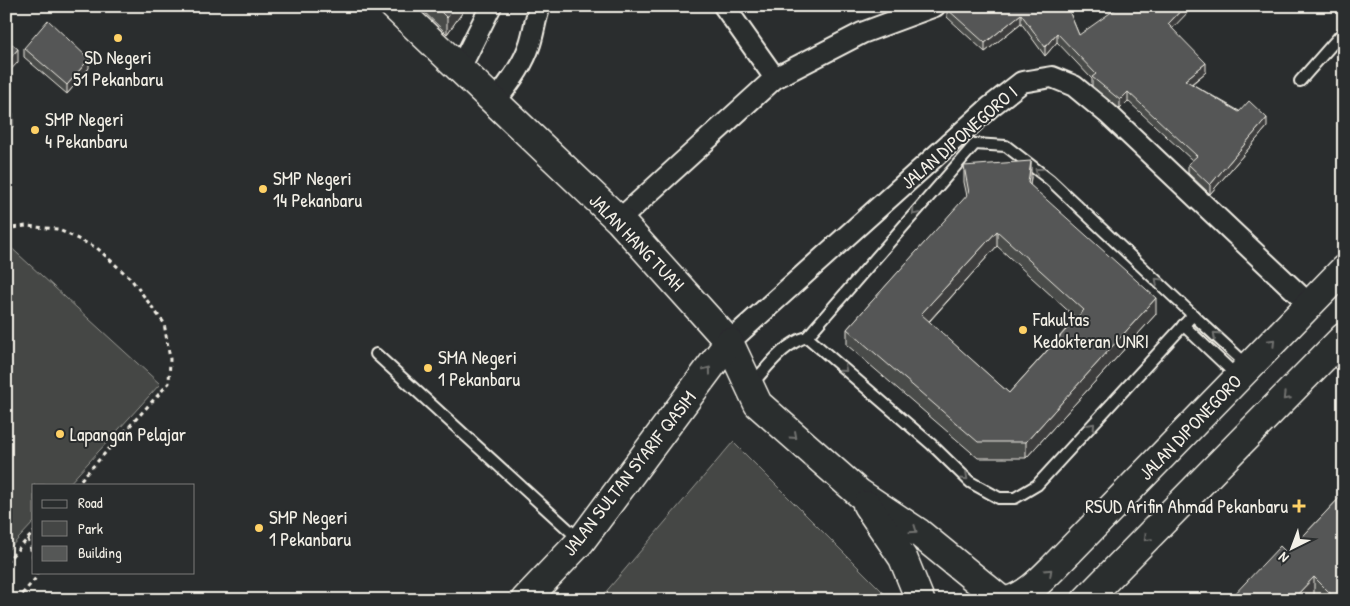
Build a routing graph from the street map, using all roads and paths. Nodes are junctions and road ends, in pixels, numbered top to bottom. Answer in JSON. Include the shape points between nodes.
{"nodes":[{"id":1,"x":394,"y":6,"type":"edge"},
{"id":2,"x":491,"y":6,"type":"edge"},
{"id":3,"x":540,"y":6,"type":"edge"},
{"id":4,"x":724,"y":6,"type":"edge"},
{"id":5,"x":932,"y":7,"type":"edge"},
{"id":6,"x":1344,"y":31,"type":"edge"},
{"id":7,"x":460,"y":68,"type":"junction"},
{"id":8,"x":775,"y":78,"type":"junction"},
{"id":9,"x":1300,"y":81,"type":"dead end"},
{"id":10,"x":495,"y":102,"type":"junction"},
{"id":11,"x":619,"y":220,"type":"junction"},
{"id":12,"x":6,"y":228,"type":"edge"},
{"id":13,"x":1344,"y":269,"type":"edge"},
{"id":14,"x":1309,"y":304,"type":"junction"},
{"id":15,"x":1193,"y":315,"type":"junction"},
{"id":16,"x":1183,"y":325,"type":"junction"},
{"id":17,"x":807,"y":337,"type":"junction"},
{"id":18,"x":1344,"y":337,"type":"edge"},
{"id":19,"x":729,"y":342,"type":"junction"},
{"id":20,"x":376,"y":354,"type":"dead end"},
{"id":21,"x":1244,"y":371,"type":"junction"},
{"id":22,"x":750,"y":386,"type":"junction"},
{"id":23,"x":77,"y":484,"type":"edge"},
{"id":24,"x":859,"y":493,"type":"junction"},
{"id":25,"x":32,"y":534,"type":"edge"},
{"id":26,"x":28,"y":538,"type":"junction"},
{"id":27,"x":581,"y":541,"type":"junction"},
{"id":28,"x":32,"y":553,"type":"edge"},
{"id":29,"x":6,"y":562,"type":"edge"},
{"id":30,"x":37,"y":574,"type":"edge"},
{"id":31,"x":17,"y":600,"type":"edge"},
{"id":32,"x":525,"y":600,"type":"edge"},
{"id":33,"x":920,"y":600,"type":"edge"},
{"id":34,"x":1001,"y":600,"type":"edge"},
{"id":35,"x":1010,"y":600,"type":"edge"},
{"id":36,"x":1086,"y":600,"type":"edge"}],
"edges":[{"from":1,"to":7,"type":"main road","name":"JALAN HANG TUAH"},
{"from":2,"to":7,"type":"street"},
{"from":3,"to":10,"type":"street","via":[[530,44],[519,69]]},
{"from":4,"to":8,"type":"street"},
{"from":5,"to":8,"type":"street","via":[[862,32]]},
{"from":6,"to":9,"type":"lane"},
{"from":7,"to":10,"type":"main road","name":"JALAN HANG TUAH"},
{"from":8,"to":11,"type":"street"},
{"from":10,"to":11,"type":"main road","name":"JALAN HANG TUAH"},
{"from":11,"to":19,"type":"main road","name":"JALAN HANG TUAH"},
{"from":12,"to":23,"type":"path","via":[[57,229],[96,248],[132,279],[164,323],[170,360],[169,383]]},
{"from":13,"to":14,"type":"main road","name":"JALAN DIPONEGORO"},
{"from":14,"to":19,"type":"street","name":"JALAN DIPONEGORO I","via":[[1108,114],[1074,86],[1052,77],[1022,82],[990,107]]},
{"from":21,"to":14,"type":"main road","name":"JALAN DIPONEGORO","one_way":true},
{"from":15,"to":16,"type":"lane"},
{"from":15,"to":17,"type":"lane","one_way":true,"via":[[1050,180],[1006,146],[975,144]]},
{"from":21,"to":15,"type":"lane","one_way":true},
{"from":17,"to":16,"type":"lane","one_way":true,"via":[[970,482],[999,498],[1015,498],[1038,485]]},
{"from":16,"to":21,"type":"lane"},
{"from":17,"to":22,"type":"lane","via":[[789,345]]},
{"from":18,"to":36,"type":"main road","one_way":true},
{"from":19,"to":22,"type":"main road","name":"JALAN HANG TUAH"},
{"from":27,"to":19,"type":"main road","name":"JALAN SULTAN SYARIF QASIM","one_way":true},
{"from":20,"to":27,"type":"lane"},
{"from":35,"to":21,"type":"main road","name":"JALAN DIPONEGORO","one_way":true,"via":[[1032,588],[1054,567]]},
{"from":22,"to":24,"type":"main road","name":"JALAN HANG TUAH","one_way":true,"via":[[758,404]]},
{"from":24,"to":33,"type":"main road","name":"JALAN HANG TUAH","via":[[903,558]]},
{"from":24,"to":34,"type":"main road","name":"JALAN HANG TUAH","one_way":true,"via":[[919,534]]},
{"from":25,"to":26,"type":"path"},
{"from":26,"to":28,"type":"path"},
{"from":26,"to":29,"type":"path"},
{"from":27,"to":32,"type":"main road","name":"JALAN SULTAN SYARIF QASIM"},
{"from":30,"to":31,"type":"path"}]}
